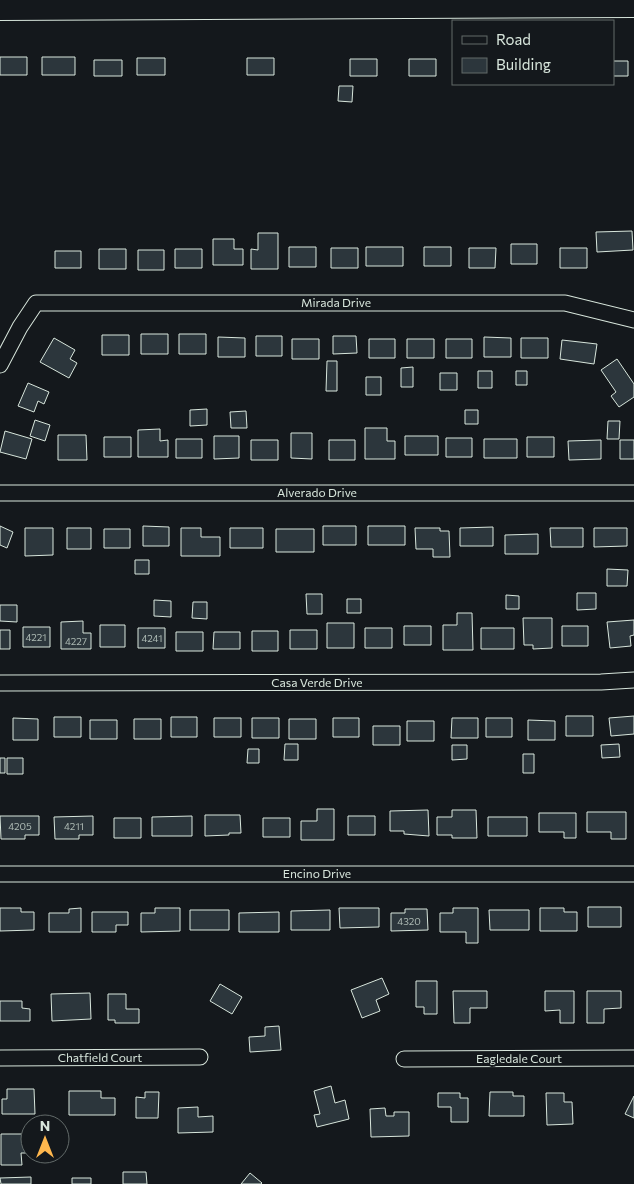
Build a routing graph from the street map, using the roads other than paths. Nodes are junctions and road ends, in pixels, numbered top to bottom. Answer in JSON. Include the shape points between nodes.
{"nodes":[{"id":1,"x":634,"y":7,"type":"edge"},
{"id":2,"x":0,"y":10,"type":"edge"},
{"id":3,"x":634,"y":320,"type":"edge"},
{"id":4,"x":0,"y":365,"type":"edge"},
{"id":5,"x":0,"y":493,"type":"edge"},
{"id":6,"x":634,"y":493,"type":"edge"},
{"id":7,"x":634,"y":680,"type":"edge"},
{"id":8,"x":0,"y":683,"type":"edge"},
{"id":9,"x":0,"y":874,"type":"edge"},
{"id":10,"x":634,"y":874,"type":"edge"},
{"id":11,"x":200,"y":1057,"type":"dead end"},
{"id":12,"x":0,"y":1058,"type":"edge"},
{"id":13,"x":634,"y":1058,"type":"edge"},
{"id":14,"x":404,"y":1059,"type":"dead end"}],
"edges":[{"from":1,"to":2,"type":"main road"},
{"from":3,"to":4,"type":"street","name":"Mirada Drive","via":[[565,303],[36,302]]},
{"from":5,"to":6,"type":"street","name":"Alverado Drive"},
{"from":7,"to":8,"type":"street","name":"Casa Verde Drive"},
{"from":9,"to":10,"type":"street","name":"Encino Drive"},
{"from":11,"to":12,"type":"street","name":"Chatfield Court"},
{"from":13,"to":14,"type":"street","name":"Eagledale Court"}]}
